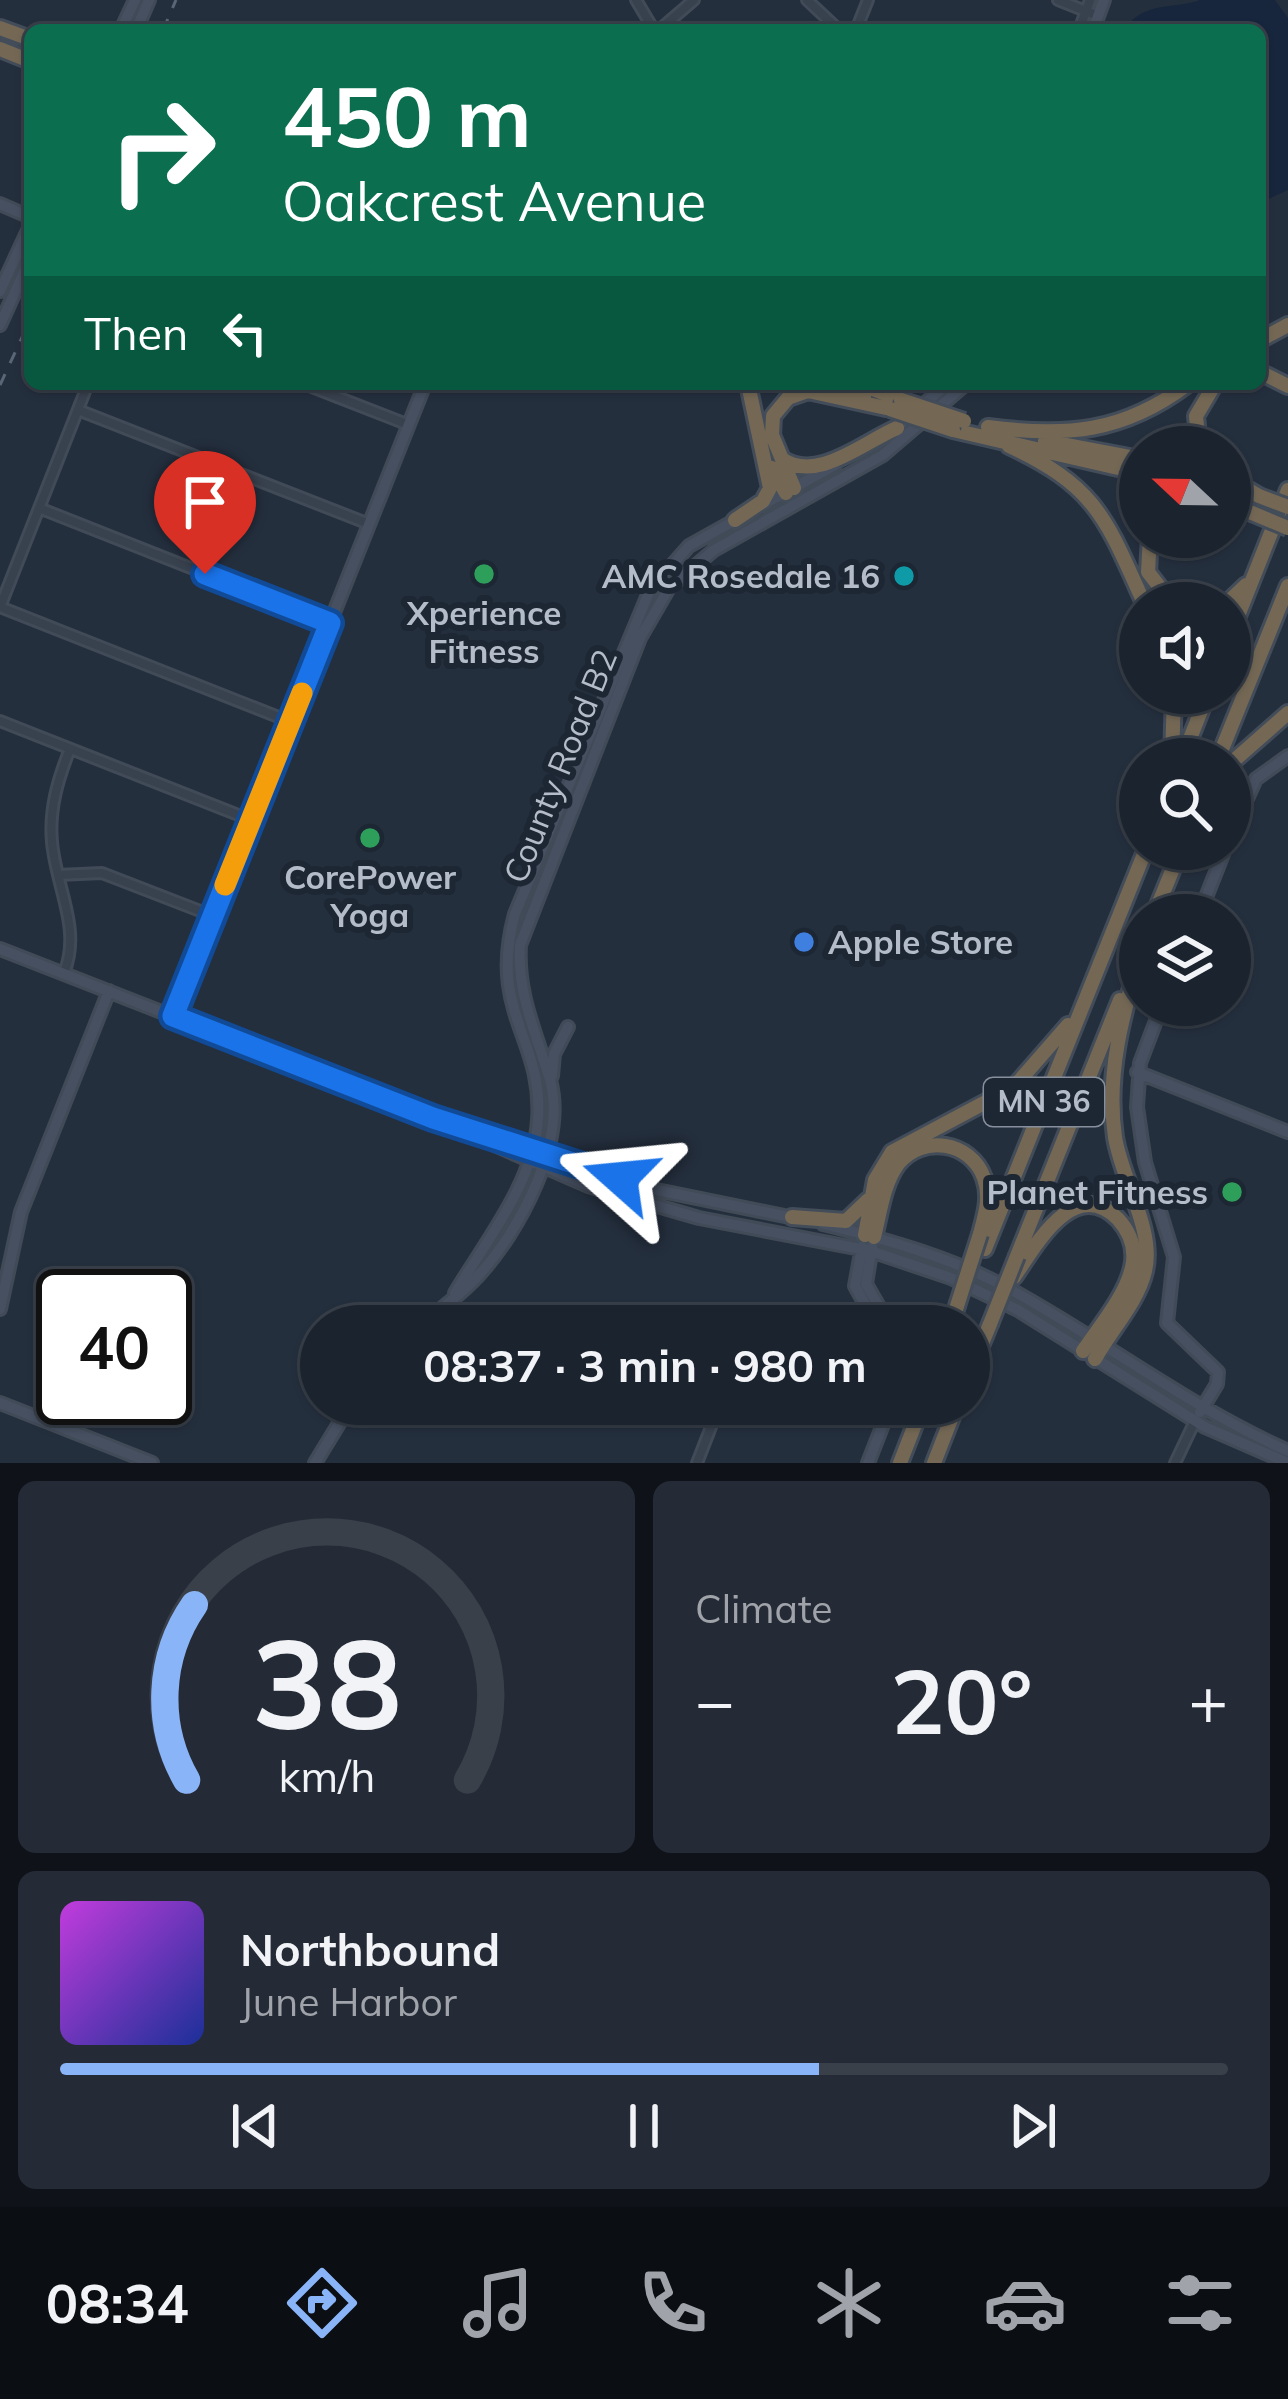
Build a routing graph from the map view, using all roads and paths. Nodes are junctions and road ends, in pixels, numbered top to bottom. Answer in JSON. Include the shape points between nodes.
{"nodes":[{"id":1,"x":694,"y":0,"type":"edge"},
{"id":2,"x":807,"y":0,"type":"edge"},
{"id":3,"x":1058,"y":0,"type":"edge"},
{"id":4,"x":1090,"y":0,"type":"edge"},
{"id":5,"x":1104,"y":0,"type":"edge"},
{"id":6,"x":1092,"y":13,"type":"junction"},
{"id":7,"x":664,"y":24,"type":"edge"},
{"id":8,"x":833,"y":24,"type":"edge"},
{"id":9,"x":1083,"y":24,"type":"edge"},
{"id":10,"x":1093,"y":24,"type":"edge"},
{"id":11,"x":24,"y":235,"type":"edge"},
{"id":12,"x":24,"y":272,"type":"edge"},
{"id":13,"x":0,"y":291,"type":"edge"},
{"id":14,"x":0,"y":325,"type":"edge"},
{"id":15,"x":86,"y":390,"type":"edge"},
{"id":16,"x":319,"y":390,"type":"edge"},
{"id":17,"x":423,"y":390,"type":"edge"},
{"id":18,"x":749,"y":390,"type":"edge"},
{"id":19,"x":852,"y":390,"type":"edge"},
{"id":20,"x":870,"y":390,"type":"edge"},
{"id":21,"x":878,"y":390,"type":"edge"},
{"id":22,"x":940,"y":390,"type":"edge"},
{"id":23,"x":959,"y":390,"type":"edge"},
{"id":24,"x":1179,"y":390,"type":"edge"},
{"id":25,"x":1211,"y":390,"type":"edge"},
{"id":26,"x":892,"y":403,"type":"junction"},
{"id":27,"x":78,"y":410,"type":"junction"},
{"id":28,"x":409,"y":425,"type":"junction"},
{"id":29,"x":958,"y":425,"type":"junction"},
{"id":30,"x":1197,"y":426,"type":"edge"},
{"id":31,"x":988,"y":427,"type":"junction"},
{"id":32,"x":897,"y":428,"type":"junction"},
{"id":33,"x":757,"y":430,"type":"junction"},
{"id":34,"x":1010,"y":446,"type":"junction"},
{"id":35,"x":775,"y":452,"type":"junction"},
{"id":36,"x":1119,"y":455,"type":"edge"},
{"id":37,"x":1119,"y":469,"type":"edge"},
{"id":38,"x":1288,"y":490,"type":"edge"},
{"id":39,"x":1083,"y":491,"type":"junction"},
{"id":40,"x":1251,"y":492,"type":"edge"},
{"id":41,"x":794,"y":498,"type":"junction"},
{"id":42,"x":1288,"y":507,"type":"edge"},
{"id":43,"x":39,"y":508,"type":"junction"},
{"id":44,"x":1251,"y":513,"type":"edge"},
{"id":45,"x":736,"y":520,"type":"junction"},
{"id":46,"x":369,"y":524,"type":"junction"},
{"id":47,"x":1288,"y":528,"type":"edge"},
{"id":48,"x":1252,"y":577,"type":"junction"},
{"id":49,"x":1124,"y":582,"type":"edge"},
{"id":50,"x":1135,"y":582,"type":"edge"},
{"id":51,"x":1247,"y":582,"type":"edge"},
{"id":52,"x":1250,"y":582,"type":"edge"},
{"id":53,"x":1288,"y":586,"type":"edge"},
{"id":54,"x":0,"y":607,"type":"edge"},
{"id":55,"x":330,"y":623,"type":"junction"},
{"id":56,"x":622,"y":666,"type":"junction"},
{"id":57,"x":1288,"y":713,"type":"edge"},
{"id":58,"x":0,"y":721,"type":"edge"},
{"id":59,"x":291,"y":722,"type":"junction"},
{"id":60,"x":1226,"y":738,"type":"edge"},
{"id":61,"x":1251,"y":746,"type":"edge"},
{"id":62,"x":70,"y":749,"type":"junction"},
{"id":63,"x":1288,"y":756,"type":"edge"},
{"id":64,"x":1251,"y":790,"type":"edge"},
{"id":65,"x":251,"y":820,"type":"junction"},
{"id":66,"x":1137,"y":870,"type":"edge"},
{"id":67,"x":58,"y":875,"type":"junction"},
{"id":68,"x":213,"y":916,"type":"junction"},
{"id":69,"x":0,"y":949,"type":"edge"},
{"id":70,"x":1102,"y":956,"type":"junction"},
{"id":71,"x":64,"y":974,"type":"junction"},
{"id":72,"x":109,"y":991,"type":"junction"},
{"id":73,"x":1119,"y":1008,"type":"edge"},
{"id":74,"x":173,"y":1016,"type":"junction"},
{"id":75,"x":1122,"y":1026,"type":"edge"},
{"id":76,"x":1154,"y":1026,"type":"edge"},
{"id":77,"x":568,"y":1027,"type":"dead end"},
{"id":78,"x":1137,"y":1072,"type":"junction"},
{"id":79,"x":551,"y":1085,"type":"junction"},
{"id":80,"x":1288,"y":1132,"type":"edge"},
{"id":81,"x":530,"y":1154,"type":"junction"},
{"id":82,"x":543,"y":1160,"type":"junction"},
{"id":83,"x":871,"y":1196,"type":"junction"},
{"id":84,"x":792,"y":1217,"type":"junction"},
{"id":85,"x":982,"y":1241,"type":"junction"},
{"id":86,"x":868,"y":1243,"type":"junction"},
{"id":87,"x":1021,"y":1259,"type":"junction"},
{"id":88,"x":453,"y":1296,"type":"junction"},
{"id":89,"x":444,"y":1305,"type":"edge"},
{"id":90,"x":865,"y":1305,"type":"edge"},
{"id":91,"x":877,"y":1305,"type":"edge"},
{"id":92,"x":960,"y":1305,"type":"edge"},
{"id":93,"x":0,"y":1309,"type":"edge"},
{"id":94,"x":990,"y":1322,"type":"edge"},
{"id":95,"x":1092,"y":1349,"type":"junction"},
{"id":96,"x":0,"y":1403,"type":"edge"},
{"id":97,"x":1202,"y":1407,"type":"junction"},
{"id":98,"x":1195,"y":1421,"type":"junction"},
{"id":99,"x":338,"y":1425,"type":"edge"},
{"id":100,"x":712,"y":1425,"type":"edge"},
{"id":101,"x":883,"y":1425,"type":"edge"},
{"id":102,"x":915,"y":1425,"type":"edge"},
{"id":103,"x":949,"y":1425,"type":"edge"},
{"id":104,"x":1288,"y":1451,"type":"edge"},
{"id":105,"x":1288,"y":1462,"type":"edge"},
{"id":106,"x":152,"y":1463,"type":"edge"},
{"id":107,"x":315,"y":1463,"type":"edge"},
{"id":108,"x":697,"y":1463,"type":"edge"},
{"id":109,"x":868,"y":1463,"type":"edge"},
{"id":110,"x":900,"y":1463,"type":"edge"},
{"id":111,"x":934,"y":1463,"type":"edge"},
{"id":112,"x":1175,"y":1463,"type":"edge"}],
"edges":[{"from":1,"to":7,"type":"street"},
{"from":2,"to":8,"type":"street"},
{"from":3,"to":6,"type":"street"},
{"from":4,"to":6,"type":"street"},
{"from":5,"to":6,"type":"street"},
{"from":6,"to":9,"type":"street"},
{"from":6,"to":10,"type":"street"},
{"from":11,"to":13,"type":"street"},
{"from":12,"to":14,"type":"street"},
{"from":15,"to":27,"type":"street"},
{"from":16,"to":28,"type":"street"},
{"from":17,"to":28,"type":"street"},
{"from":18,"to":33,"type":"highway"},
{"from":19,"to":26,"type":"highway"},
{"from":20,"to":26,"type":"highway"},
{"from":21,"to":26,"type":"highway"},
{"from":22,"to":32,"type":"street","name":"County Road B2"},
{"from":23,"to":41,"type":"street","name":"County Road B2","via":[[883,455]]},
{"from":24,"to":31,"type":"highway","via":[[1142,415],[1096,431]]},
{"from":25,"to":30,"type":"highway"},
{"from":26,"to":29,"type":"highway","bridge":true},
{"from":26,"to":35,"type":"highway","via":[[795,394],[773,416]]},
{"from":27,"to":43,"type":"street"},
{"from":27,"to":46,"type":"street"},
{"from":28,"to":46,"type":"street"},
{"from":29,"to":31,"type":"highway"},
{"from":29,"to":34,"type":"highway"},
{"from":31,"to":36,"type":"highway"},
{"from":32,"to":35,"type":"highway","via":[[808,470]]},
{"from":32,"to":41,"type":"street","name":"County Road B2"},
{"from":33,"to":41,"type":"highway"},
{"from":33,"to":45,"type":"highway","via":[[770,488]]},
{"from":34,"to":37,"type":"highway"},
{"from":34,"to":39,"type":"highway"},
{"from":35,"to":41,"type":"highway"},
{"from":38,"to":48,"type":"highway"},
{"from":39,"to":49,"type":"highway"},
{"from":39,"to":50,"type":"highway"},
{"from":40,"to":42,"type":"highway","bridge":true},
{"from":41,"to":45,"type":"street","name":"County Road B2"},
{"from":41,"to":56,"type":"street","name":"County Road B2","via":[[689,567]]},
{"from":43,"to":54,"type":"street"},
{"from":43,"to":55,"type":"street"},
{"from":44,"to":47,"type":"highway","bridge":true},
{"from":45,"to":56,"type":"street","name":"County Road B2","via":[[689,546],[663,572]]},
{"from":46,"to":55,"type":"street"},
{"from":48,"to":51,"type":"highway"},
{"from":48,"to":52,"type":"highway"},
{"from":53,"to":60,"type":"highway"},
{"from":54,"to":59,"type":"street"},
{"from":55,"to":59,"type":"street"},
{"from":56,"to":79,"type":"street","name":"County Road B2","via":[[520,944],[523,1004]]},
{"from":56,"to":81,"type":"street","name":"County Road B2","via":[[506,950],[507,999],[537,1089]]},
{"from":57,"to":61,"type":"highway"},
{"from":58,"to":62,"type":"street"},
{"from":59,"to":65,"type":"street"},
{"from":62,"to":65,"type":"street"},
{"from":62,"to":67,"type":"street","via":[[51,818]]},
{"from":63,"to":64,"type":"street"},
{"from":65,"to":68,"type":"street"},
{"from":66,"to":70,"type":"highway","number":"MN 36"},
{"from":67,"to":68,"type":"street","via":[[102,873]]},
{"from":67,"to":71,"type":"street","via":[[72,943]]},
{"from":68,"to":74,"type":"street"},
{"from":69,"to":71,"type":"street"},
{"from":70,"to":83,"type":"highway","via":[[1070,1022],[1030,1072],[982,1107],[899,1145]]},
{"from":70,"to":85,"type":"highway","number":"MN 36"},
{"from":71,"to":72,"type":"street"},
{"from":72,"to":74,"type":"street"},
{"from":72,"to":93,"type":"street","via":[[21,1211]]},
{"from":73,"to":87,"type":"highway","number":"MN 36"},
{"from":74,"to":81,"type":"street"},
{"from":75,"to":95,"type":"highway","via":[[1112,1099],[1116,1142],[1146,1268]]},
{"from":76,"to":78,"type":"street"},
{"from":77,"to":79,"type":"street"},
{"from":78,"to":80,"type":"street"},
{"from":78,"to":97,"type":"street","via":[[1141,1144],[1174,1257],[1168,1323],[1218,1372]]},
{"from":79,"to":82,"type":"street","name":"County Road B2"},
{"from":81,"to":82,"type":"street"},
{"from":81,"to":88,"type":"street","name":"County Road B2"},
{"from":82,"to":84,"type":"street"},
{"from":82,"to":86,"type":"street","via":[[678,1213]]},
{"from":82,"to":88,"type":"street","name":"County Road B2","via":[[501,1247]]},
{"from":83,"to":84,"type":"highway","via":[[846,1221]]},
{"from":83,"to":86,"type":"highway"},
{"from":84,"to":86,"type":"street"},
{"from":85,"to":86,"type":"highway","via":[[982,1172],[956,1148],[934,1145],[895,1169]]},
{"from":85,"to":92,"type":"highway","number":"MN 36","bridge":true},
{"from":86,"to":90,"type":"street","via":[[855,1286]]},
{"from":86,"to":91,"type":"street","via":[[868,1290]]},
{"from":86,"to":95,"type":"street","via":[[1015,1292]]},
{"from":87,"to":94,"type":"highway","bridge":true},
{"from":87,"to":95,"type":"highway","via":[[1071,1210],[1100,1209],[1122,1224],[1133,1244],[1132,1269]]},
{"from":88,"to":89,"type":"street","name":"County Road B2"},
{"from":95,"to":97,"type":"street"},
{"from":95,"to":98,"type":"street"},
{"from":96,"to":106,"type":"street"},
{"from":97,"to":98,"type":"street"},
{"from":97,"to":104,"type":"street"},
{"from":98,"to":105,"type":"street"},
{"from":98,"to":112,"type":"street"},
{"from":99,"to":107,"type":"street"},
{"from":100,"to":108,"type":"street"},
{"from":101,"to":109,"type":"street"},
{"from":102,"to":110,"type":"highway"},
{"from":103,"to":111,"type":"highway"}]}
